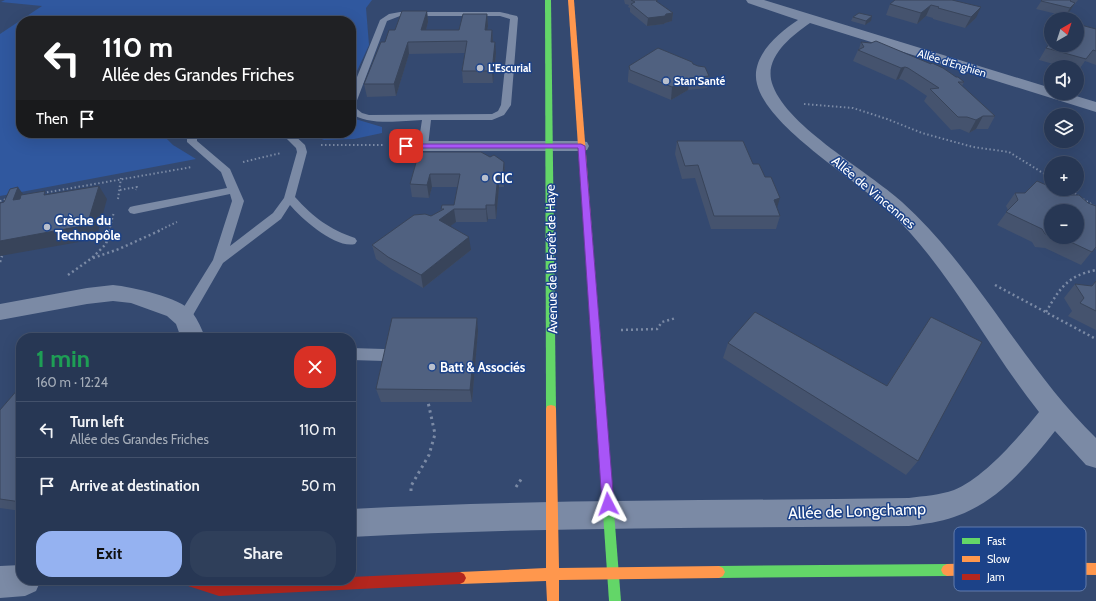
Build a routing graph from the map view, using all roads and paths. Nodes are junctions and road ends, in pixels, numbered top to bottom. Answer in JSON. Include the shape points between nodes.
{"nodes":[{"id":1,"x":548,"y":0,"type":"edge"},
{"id":2,"x":571,"y":0,"type":"edge"},
{"id":3,"x":752,"y":0,"type":"edge"},
{"id":4,"x":808,"y":19,"type":"junction"},
{"id":5,"x":356,"y":90,"type":"edge"},
{"id":6,"x":778,"y":107,"type":"junction"},
{"id":7,"x":1096,"y":107,"type":"edge"},
{"id":8,"x":356,"y":112,"type":"edge"},
{"id":9,"x":427,"y":118,"type":"junction"},
{"id":10,"x":192,"y":138,"type":"edge"},
{"id":11,"x":291,"y":138,"type":"edge"},
{"id":12,"x":328,"y":144,"type":"dead end"},
{"id":13,"x":414,"y":146,"type":"junction"},
{"id":14,"x":549,"y":146,"type":"junction"},
{"id":15,"x":581,"y":146,"type":"junction"},
{"id":16,"x":301,"y":147,"type":"junction"},
{"id":17,"x":250,"y":161,"type":"dead end"},
{"id":18,"x":217,"y":162,"type":"junction"},
{"id":19,"x":1044,"y":174,"type":"edge"},
{"id":20,"x":121,"y":178,"type":"junction"},
{"id":21,"x":234,"y":190,"type":"junction"},
{"id":22,"x":38,"y":194,"type":"edge"},
{"id":23,"x":119,"y":194,"type":"dead end"},
{"id":24,"x":1079,"y":196,"type":"edge"},
{"id":25,"x":289,"y":198,"type":"junction"},
{"id":26,"x":8,"y":199,"type":"edge"},
{"id":27,"x":0,"y":201,"type":"edge"},
{"id":28,"x":1096,"y":207,"type":"edge"},
{"id":29,"x":134,"y":210,"type":"dead end"},
{"id":30,"x":115,"y":211,"type":"dead end"},
{"id":31,"x":178,"y":221,"type":"dead end"},
{"id":32,"x":350,"y":242,"type":"dead end"},
{"id":33,"x":2,"y":256,"type":"edge"},
{"id":34,"x":92,"y":258,"type":"junction"},
{"id":35,"x":219,"y":260,"type":"junction"},
{"id":36,"x":0,"y":262,"type":"edge"},
{"id":37,"x":1096,"y":270,"type":"edge"},
{"id":38,"x":68,"y":275,"type":"dead end"},
{"id":39,"x":959,"y":281,"type":"junction"},
{"id":40,"x":0,"y":312,"type":"edge"},
{"id":41,"x":1046,"y":312,"type":"junction"},
{"id":42,"x":676,"y":318,"type":"dead end"},
{"id":43,"x":188,"y":328,"type":"edge"},
{"id":44,"x":595,"y":330,"type":"junction"},
{"id":45,"x":1096,"y":339,"type":"edge"},
{"id":46,"x":356,"y":354,"type":"edge"},
{"id":47,"x":384,"y":355,"type":"edge"},
{"id":48,"x":428,"y":402,"type":"edge"},
{"id":49,"x":1054,"y":412,"type":"junction"},
{"id":50,"x":1096,"y":456,"type":"edge"},
{"id":51,"x":609,"y":516,"type":"junction"},
{"id":52,"x":552,"y":517,"type":"junction"},
{"id":53,"x":408,"y":520,"type":"junction"},
{"id":54,"x":356,"y":523,"type":"edge"},
{"id":55,"x":1086,"y":569,"type":"edge"},
{"id":56,"x":1096,"y":569,"type":"edge"},
{"id":57,"x":954,"y":570,"type":"edge"},
{"id":58,"x":613,"y":573,"type":"junction"},
{"id":59,"x":552,"y":574,"type":"junction"},
{"id":60,"x":16,"y":581,"type":"edge"},
{"id":61,"x":0,"y":582,"type":"edge"},
{"id":62,"x":356,"y":583,"type":"edge"},
{"id":63,"x":202,"y":585,"type":"edge"},
{"id":64,"x":323,"y":585,"type":"edge"},
{"id":65,"x":553,"y":601,"type":"edge"},
{"id":66,"x":615,"y":601,"type":"edge"}],
"edges":[{"from":1,"to":14,"type":"street","name":"Avenue de la Forêt de Haye"},
{"from":2,"to":15,"type":"street"},
{"from":3,"to":4,"type":"street","name":"Allée d'Enghien"},
{"from":4,"to":6,"type":"street","name":"Allée de Vincennes","via":[[784,37],[770,53],[766,62],[765,86]]},
{"from":4,"to":7,"type":"street","name":"Allée d'Enghien"},
{"from":5,"to":9,"type":"lane","via":[[384,20],[388,18],[400,14],[500,14],[514,18],[506,105],[500,115]]},
{"from":6,"to":19,"type":"path","via":[[805,104],[853,108],[892,120],[922,133],[973,147],[1009,152]]},
{"from":6,"to":39,"type":"street","name":"Allée de Vincennes","via":[[818,145],[897,208],[921,232]]},
{"from":8,"to":9,"type":"lane","via":[[368,118]]},
{"from":9,"to":13,"type":"lane"},
{"from":10,"to":18,"type":"lane","via":[[192,142]]},
{"from":11,"to":16,"type":"lane"},
{"from":12,"to":13,"type":"path"},
{"from":13,"to":14,"type":"street"},
{"from":14,"to":15,"type":"street"},
{"from":14,"to":52,"type":"street","name":"Avenue de la Forêt de Haye"},
{"from":15,"to":44,"type":"street"},
{"from":16,"to":17,"type":"path"},
{"from":16,"to":25,"type":"lane","via":[[302,152]]},
{"from":18,"to":20,"type":"path"},
{"from":18,"to":21,"type":"lane","via":[[226,171]]},
{"from":20,"to":22,"type":"path"},
{"from":20,"to":23,"type":"path"},
{"from":21,"to":29,"type":"lane"},
{"from":21,"to":35,"type":"lane","via":[[238,201]]},
{"from":24,"to":28,"type":"path"},
{"from":25,"to":32,"type":"lane","via":[[313,223]]},
{"from":25,"to":35,"type":"lane","via":[[277,216]]},
{"from":26,"to":27,"type":"path"},
{"from":30,"to":34,"type":"path","via":[[106,244]]},
{"from":31,"to":34,"type":"path","via":[[119,249]]},
{"from":33,"to":36,"type":"path"},
{"from":34,"to":38,"type":"path"},
{"from":35,"to":43,"type":"lane"},
{"from":37,"to":41,"type":"path","via":[[1067,280]]},
{"from":39,"to":41,"type":"path","via":[[990,282]]},
{"from":39,"to":49,"type":"street","name":"Allée de Vincennes"},
{"from":40,"to":43,"type":"street","via":[[113,293],[133,295],[175,310]]},
{"from":41,"to":45,"type":"path"},
{"from":42,"to":44,"type":"path","via":[[662,322],[657,329]]},
{"from":44,"to":51,"type":"street"},
{"from":46,"to":47,"type":"lane"},
{"from":48,"to":53,"type":"path","via":[[435,434],[429,455],[411,486]]},
{"from":49,"to":50,"type":"street"},
{"from":49,"to":51,"type":"street","name":"Allée de Longchamp","via":[[993,481],[969,497],[940,508],[909,512]]},
{"from":51,"to":52,"type":"street"},
{"from":51,"to":58,"type":"street"},
{"from":52,"to":53,"type":"street"},
{"from":52,"to":59,"type":"street","name":"Avenue de la Forêt de Haye"},
{"from":53,"to":54,"type":"street"},
{"from":55,"to":56,"type":"street"},
{"from":57,"to":58,"type":"street"},
{"from":58,"to":59,"type":"street"},
{"from":58,"to":66,"type":"street"},
{"from":59,"to":62,"type":"street"},
{"from":59,"to":65,"type":"street","name":"Avenue de la Forêt de Haye"},
{"from":60,"to":61,"type":"street"},
{"from":63,"to":64,"type":"street","via":[[219,590]]}]}
